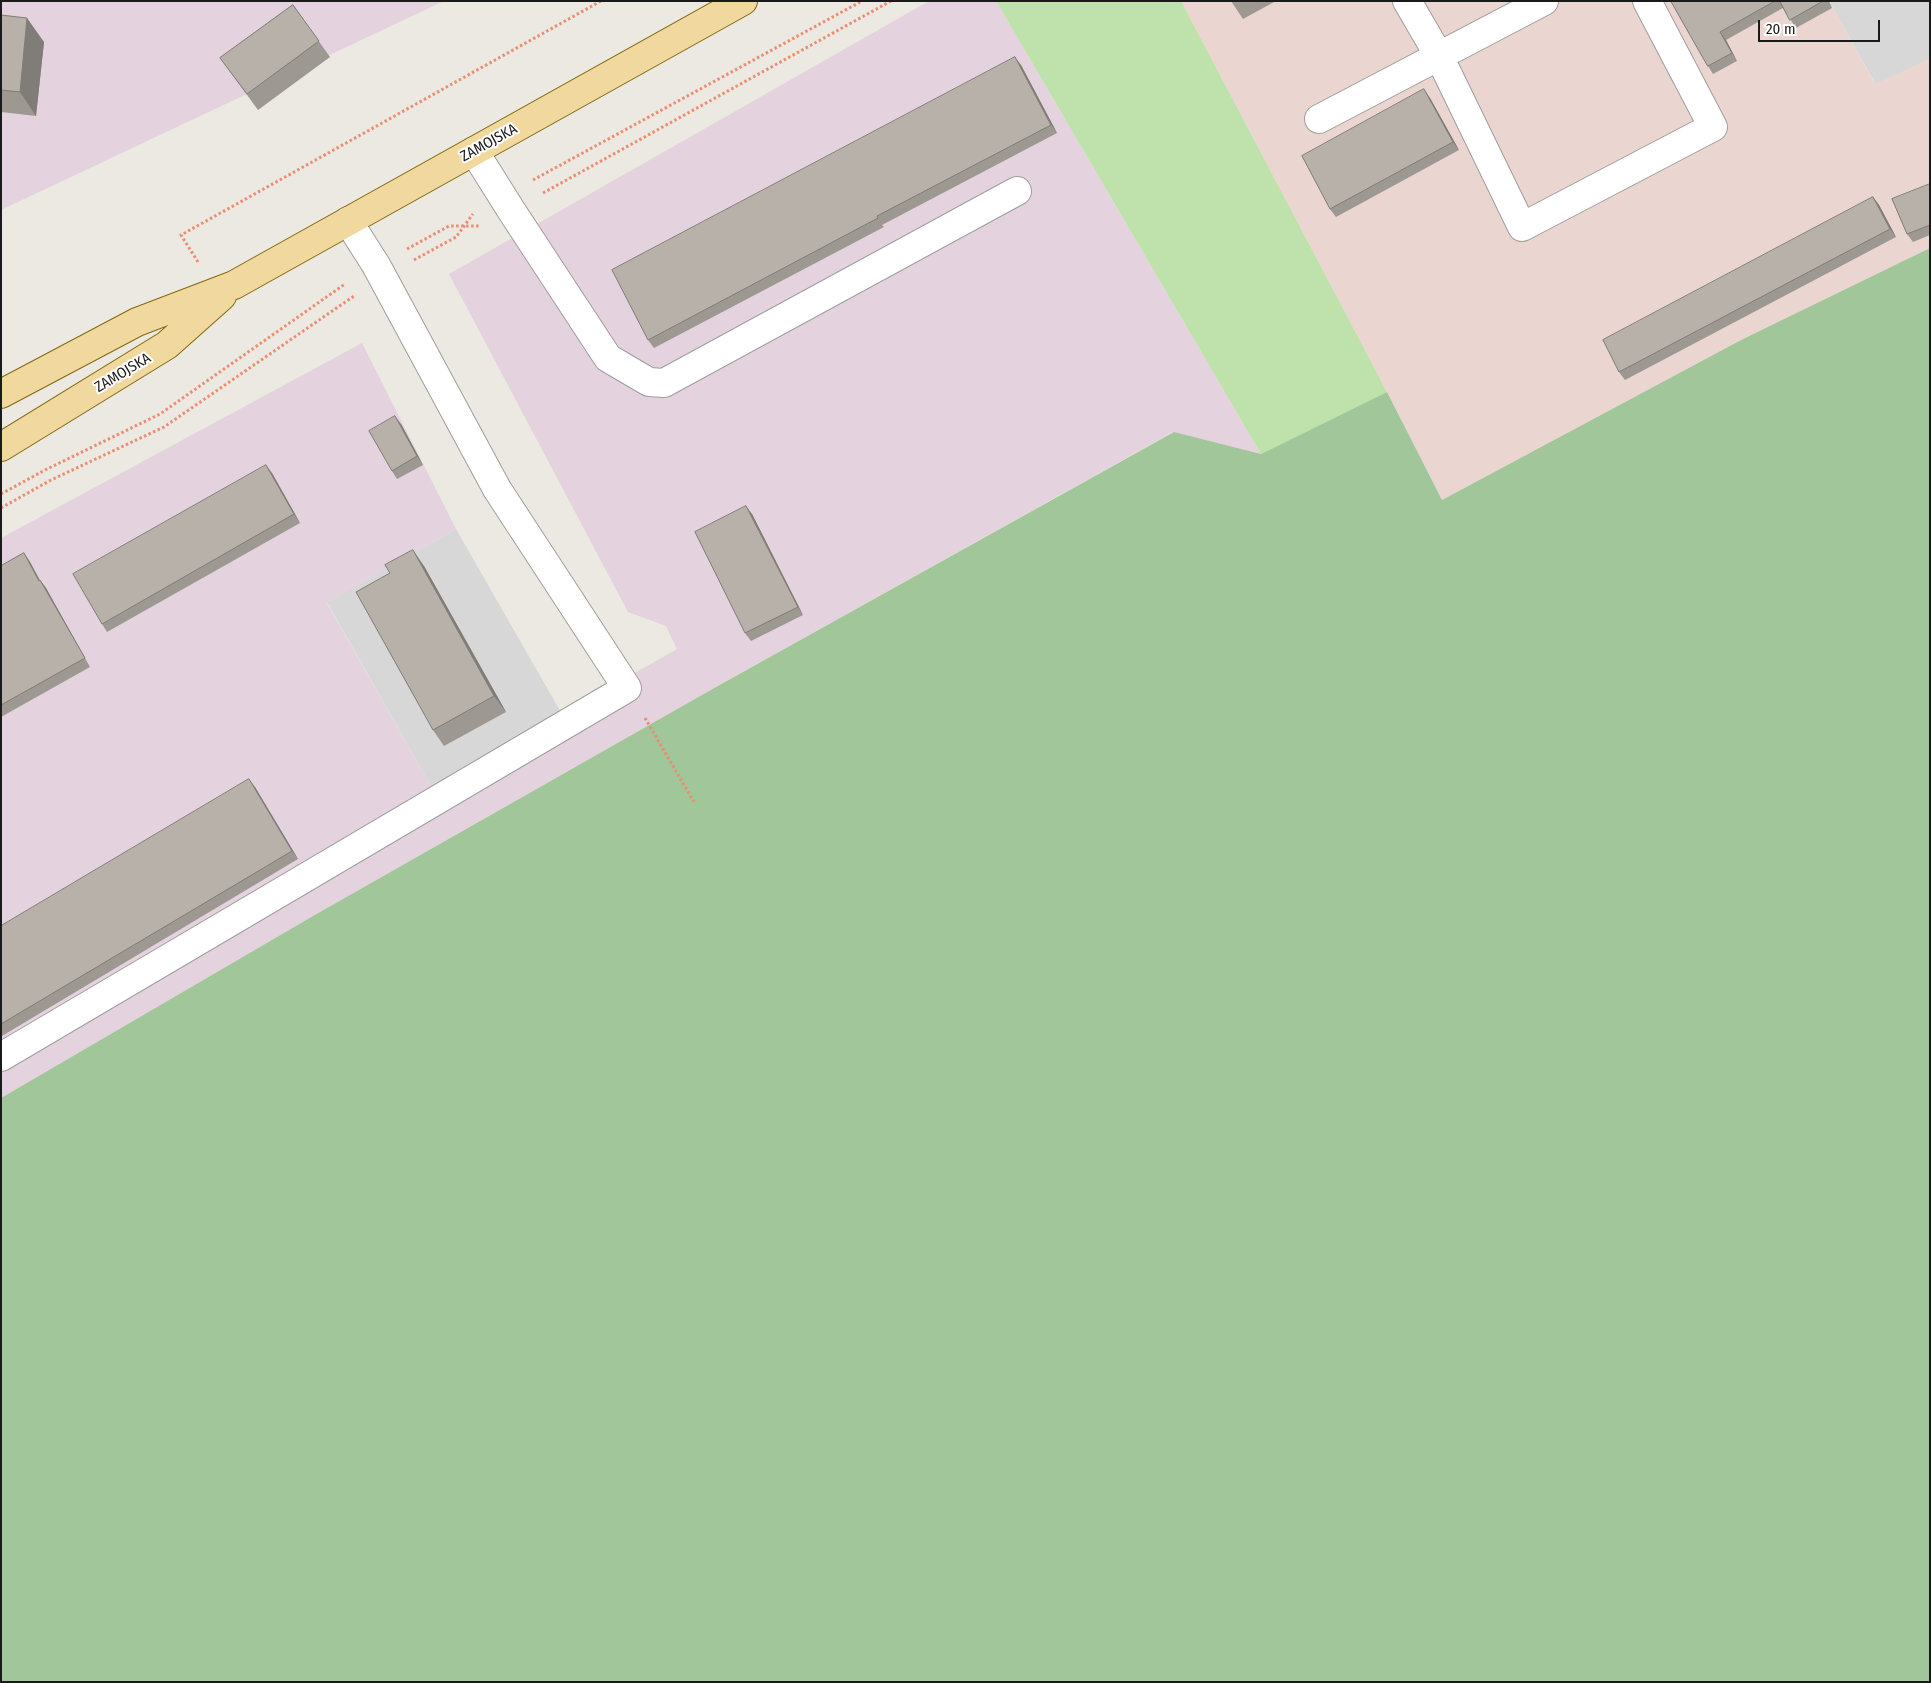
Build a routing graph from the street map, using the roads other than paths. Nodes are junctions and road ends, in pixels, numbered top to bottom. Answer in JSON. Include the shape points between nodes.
{"nodes":[{"id":1,"x":743,"y":1,"type":"edge"},
{"id":2,"x":1407,"y":1,"type":"edge"},
{"id":3,"x":1647,"y":1,"type":"edge"},
{"id":4,"x":1536,"y":3,"type":"edge"},
{"id":5,"x":1439,"y":56,"type":"junction"},
{"id":6,"x":1319,"y":119,"type":"dead end"},
{"id":7,"x":474,"y":151,"type":"junction"},
{"id":8,"x":1017,"y":191,"type":"dead end"},
{"id":9,"x":348,"y":221,"type":"junction"},
{"id":10,"x":234,"y":284,"type":"junction"},
{"id":11,"x":1,"y":394,"type":"edge"},
{"id":12,"x":1,"y":447,"type":"edge"},
{"id":13,"x":1,"y":1057,"type":"edge"}],
"edges":[{"from":1,"to":7,"type":"main road","name":"ZAMOJSKA"},
{"from":2,"to":5,"type":"street"},
{"from":3,"to":5,"type":"street","via":[[1713,127],[1522,227]]},
{"from":4,"to":5,"type":"street"},
{"from":5,"to":6,"type":"street"},
{"from":7,"to":8,"type":"street","via":[[608,358],[649,382],[664,383]]},
{"from":7,"to":9,"type":"main road","name":"ZAMOJSKA"},
{"from":9,"to":10,"type":"main road","name":"ZAMOJSKA"},
{"from":9,"to":13,"type":"street","via":[[379,271],[497,489],[627,688]]},
{"from":10,"to":11,"type":"main road","name":"ZAMOJSKA","via":[[137,322]]},
{"from":10,"to":12,"type":"main road","name":"ZAMOJSKA","via":[[167,345]]}]}
